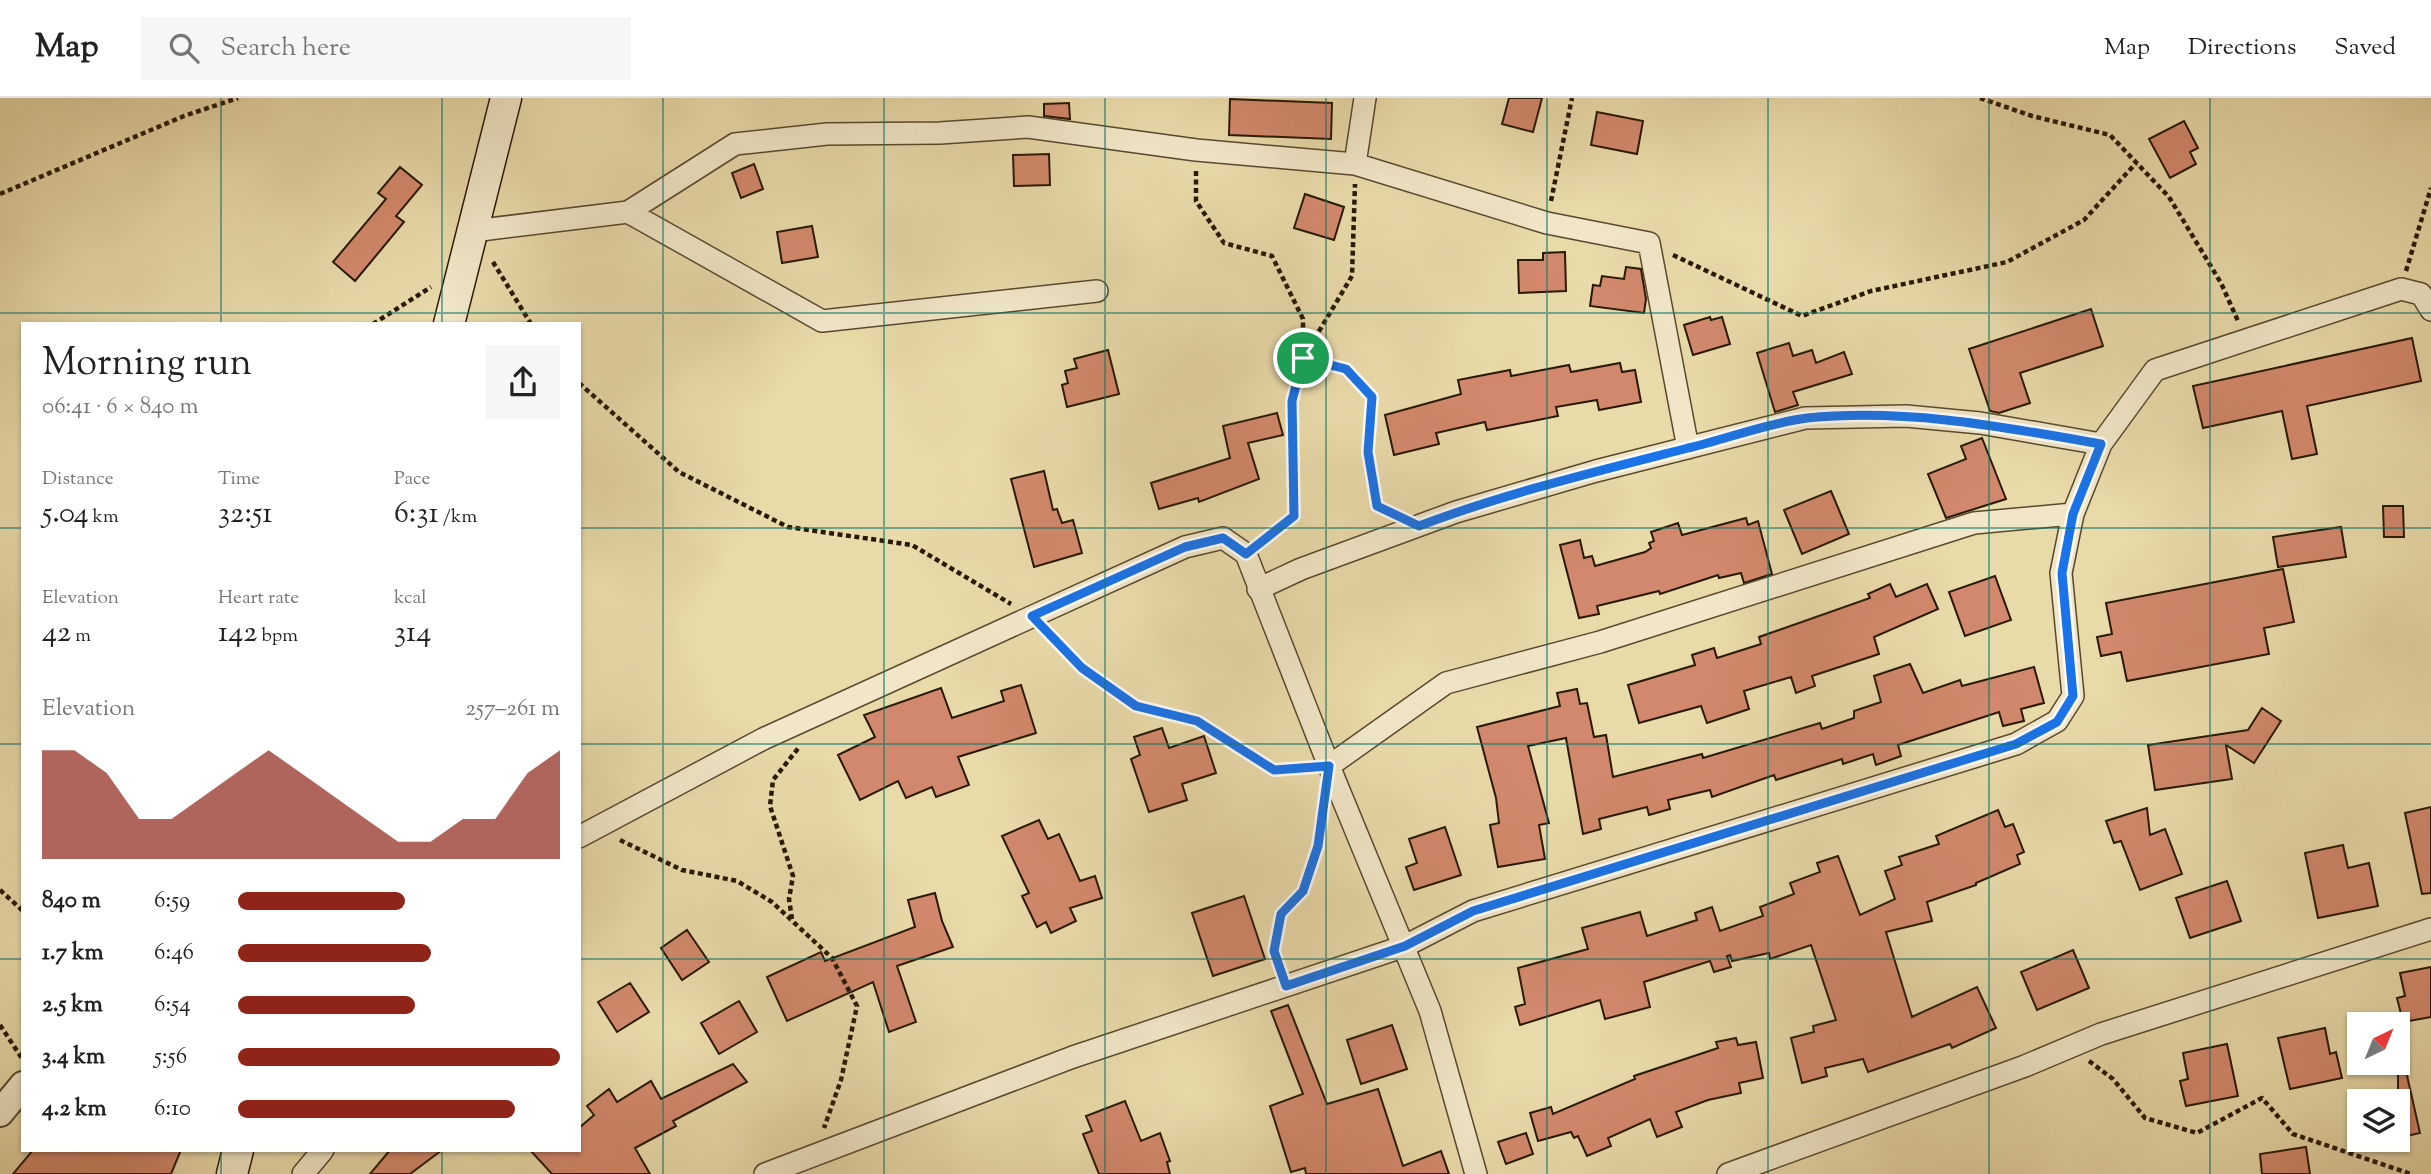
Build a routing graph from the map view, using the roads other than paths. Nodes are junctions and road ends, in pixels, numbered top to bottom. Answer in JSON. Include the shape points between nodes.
{"nodes":[{"id":1,"x":506,"y":98,"type":"edge"},
{"id":2,"x":1365,"y":98,"type":"edge"},
{"id":3,"x":1355,"y":164,"type":"junction"},
{"id":4,"x":628,"y":212,"type":"junction"},
{"id":5,"x":473,"y":231,"type":"junction"},
{"id":6,"x":1097,"y":291,"type":"dead end"},
{"id":7,"x":2431,"y":310,"type":"edge"},
{"id":8,"x":450,"y":322,"type":"edge"},
{"id":9,"x":2101,"y":444,"type":"junction"},
{"id":10,"x":1688,"y":448,"type":"junction"},
{"id":11,"x":2073,"y":514,"type":"junction"},
{"id":12,"x":1258,"y":589,"type":"junction"},
{"id":13,"x":1329,"y":766,"type":"junction"},
{"id":14,"x":587,"y":833,"type":"edge"},
{"id":15,"x":2431,"y":929,"type":"edge"},
{"id":16,"x":1405,"y":946,"type":"junction"},
{"id":17,"x":21,"y":1087,"type":"edge"},
{"id":18,"x":0,"y":1113,"type":"edge"},
{"id":19,"x":238,"y":1152,"type":"edge"},
{"id":20,"x":321,"y":1152,"type":"edge"},
{"id":21,"x":232,"y":1174,"type":"edge"},
{"id":22,"x":303,"y":1174,"type":"edge"},
{"id":23,"x":765,"y":1174,"type":"edge"},
{"id":24,"x":1476,"y":1174,"type":"edge"},
{"id":25,"x":1728,"y":1174,"type":"edge"}],
"edges":[{"from":1,"to":5,"type":"main road"},
{"from":2,"to":3,"type":"street"},
{"from":3,"to":4,"type":"street","via":[[1196,150],[1028,127],[827,134],[735,144]]},
{"from":3,"to":10,"type":"street","via":[[1547,223],[1649,243]]},
{"from":4,"to":5,"type":"street"},
{"from":4,"to":6,"type":"street","via":[[822,321]]},
{"from":5,"to":8,"type":"main road"},
{"from":7,"to":9,"type":"street","via":[[2421,294],[2401,289],[2155,370]]},
{"from":9,"to":10,"type":"street","via":[[1980,423],[1906,416],[1805,418]]},
{"from":9,"to":11,"type":"street"},
{"from":10,"to":12,"type":"street","via":[[1456,512]]},
{"from":11,"to":13,"type":"street","via":[[1974,523],[1600,642],[1446,683]]},
{"from":11,"to":16,"type":"street","via":[[2062,573],[2073,696],[2057,722],[2016,744],[1473,911]]},
{"from":12,"to":13,"type":"street"},
{"from":12,"to":14,"type":"street","via":[[1246,554],[1223,538],[1185,547],[802,721]]},
{"from":13,"to":16,"type":"street"},
{"from":15,"to":25,"type":"street","via":[[2101,1034]]},
{"from":16,"to":23,"type":"street","via":[[1073,1058]]},
{"from":16,"to":24,"type":"street","via":[[1430,1011]]},
{"from":17,"to":18,"type":"street"},
{"from":19,"to":21,"type":"main road"},
{"from":20,"to":22,"type":"street"}]}
